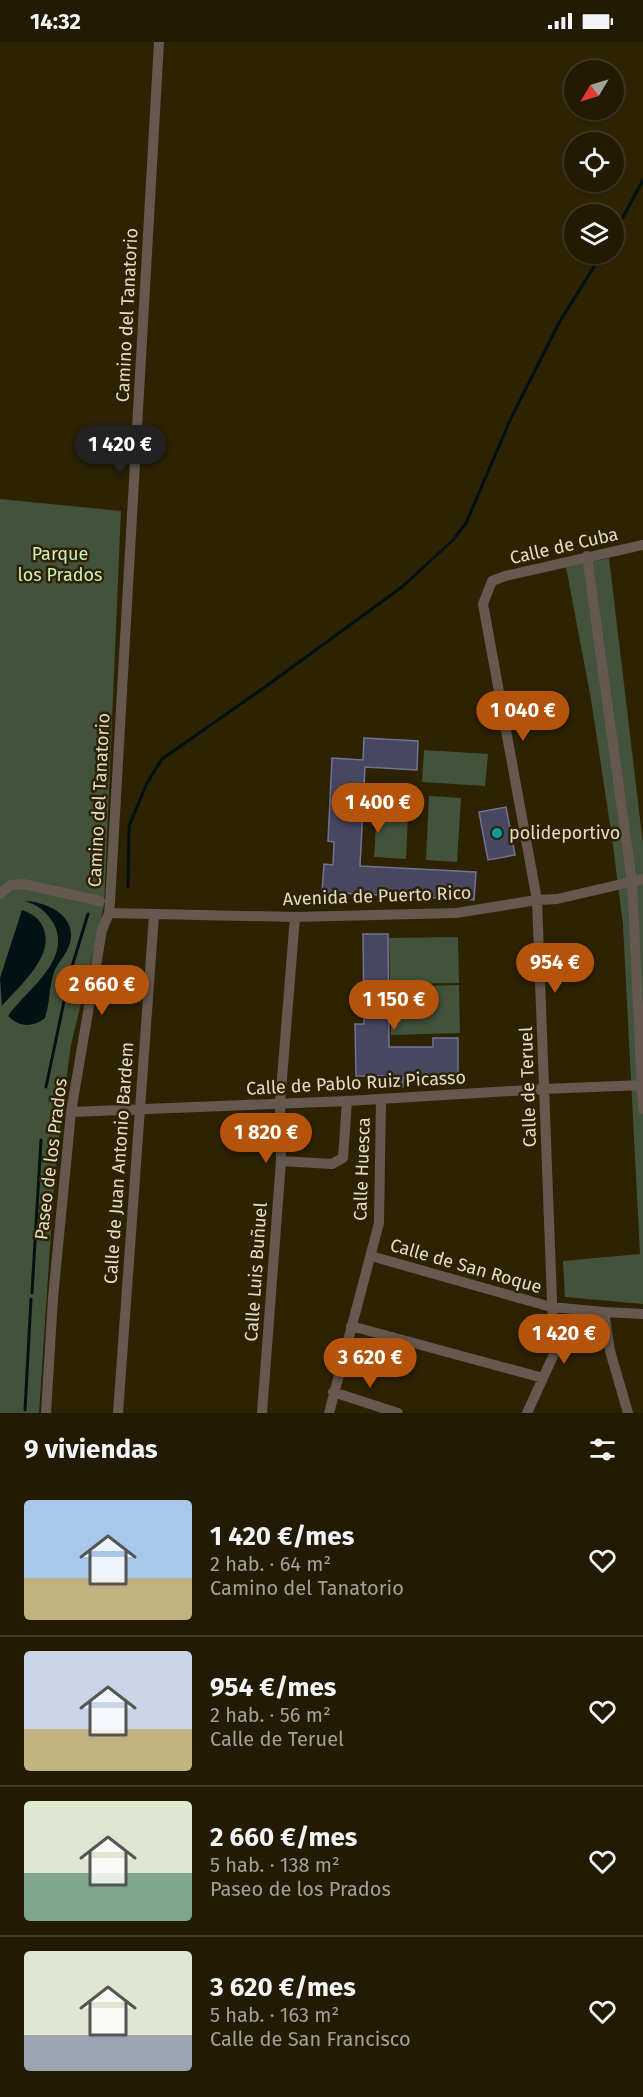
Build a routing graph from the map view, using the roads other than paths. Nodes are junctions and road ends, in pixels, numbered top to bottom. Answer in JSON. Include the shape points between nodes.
{"nodes":[{"id":1,"x":159,"y":42,"type":"edge"},
{"id":2,"x":643,"y":545,"type":"edge"},
{"id":3,"x":587,"y":556,"type":"junction"},
{"id":4,"x":492,"y":581,"type":"joint"},
{"id":5,"x":638,"y":880,"type":"edge"},
{"id":6,"x":0,"y":894,"type":"edge"},
{"id":7,"x":537,"y":900,"type":"junction"},
{"id":8,"x":100,"y":901,"type":"dead end"},
{"id":9,"x":109,"y":913,"type":"junction"},
{"id":10,"x":154,"y":915,"type":"junction"},
{"id":11,"x":295,"y":917,"type":"junction"},
{"id":12,"x":642,"y":1085,"type":"edge"},
{"id":13,"x":544,"y":1089,"type":"junction"},
{"id":14,"x":381,"y":1099,"type":"junction"},
{"id":15,"x":346,"y":1101,"type":"junction"},
{"id":16,"x":280,"y":1103,"type":"junction"},
{"id":17,"x":140,"y":1109,"type":"junction"},
{"id":18,"x":643,"y":1109,"type":"edge"},
{"id":19,"x":71,"y":1112,"type":"junction"},
{"id":20,"x":281,"y":1161,"type":"junction"},
{"id":21,"x":371,"y":1256,"type":"junction"},
{"id":22,"x":551,"y":1307,"type":"junction"},
{"id":23,"x":604,"y":1312,"type":"junction"},
{"id":24,"x":643,"y":1314,"type":"edge"},
{"id":25,"x":351,"y":1326,"type":"junction"},
{"id":26,"x":543,"y":1378,"type":"junction"},
{"id":27,"x":333,"y":1392,"type":"junction"},
{"id":28,"x":46,"y":1413,"type":"edge"},
{"id":29,"x":118,"y":1413,"type":"edge"},
{"id":30,"x":262,"y":1413,"type":"edge"},
{"id":31,"x":329,"y":1413,"type":"edge"},
{"id":32,"x":398,"y":1413,"type":"edge"},
{"id":33,"x":527,"y":1413,"type":"edge"},
{"id":34,"x":628,"y":1413,"type":"edge"}],
"edges":[{"from":1,"to":9,"type":"street","name":"Camino del Tanatorio"},
{"from":2,"to":3,"type":"street","name":"Calle de Cuba"},
{"from":3,"to":4,"type":"street","name":"Calle de Cuba"},
{"from":3,"to":5,"type":"street"},
{"from":4,"to":7,"type":"street","name":"Calle de Teruel","via":[[483,604]]},
{"from":5,"to":7,"type":"street","name":"Avenida de Puerto Rico"},
{"from":5,"to":12,"type":"street"},
{"from":6,"to":8,"type":"street","via":[[11,885],[23,884]]},
{"from":7,"to":11,"type":"street","name":"Avenida de Puerto Rico","via":[[456,913]]},
{"from":7,"to":13,"type":"street","name":"Calle de Teruel"},
{"from":9,"to":10,"type":"street","name":"Avenida de Puerto Rico"},
{"from":9,"to":19,"type":"street","name":"Paseo de los Prados","via":[[102,930]]},
{"from":10,"to":11,"type":"street","name":"Avenida de Puerto Rico"},
{"from":10,"to":17,"type":"street","name":"Calle de Juan Antonio Bardem"},
{"from":11,"to":16,"type":"street","name":"Calle Luis Buñuel"},
{"from":12,"to":13,"type":"street","name":"Calle de Pablo Ruiz Picasso"},
{"from":12,"to":18,"type":"street"},
{"from":13,"to":14,"type":"street","name":"Calle de Pablo Ruiz Picasso"},
{"from":13,"to":22,"type":"street","name":"Calle de Teruel"},
{"from":14,"to":15,"type":"street","name":"Calle de Pablo Ruiz Picasso"},
{"from":14,"to":21,"type":"street","name":"Calle Huesca","via":[[378,1223]]},
{"from":15,"to":16,"type":"street","name":"Calle de Pablo Ruiz Picasso"},
{"from":15,"to":20,"type":"street","via":[[343,1158],[332,1164]]},
{"from":16,"to":17,"type":"street","name":"Calle de Pablo Ruiz Picasso"},
{"from":16,"to":20,"type":"street","name":"Calle Luis Buñuel"},
{"from":17,"to":19,"type":"street","name":"Calle de Pablo Ruiz Picasso"},
{"from":17,"to":29,"type":"street","name":"Calle de Juan Antonio Bardem"},
{"from":19,"to":28,"type":"street","name":"Paseo de los Prados"},
{"from":20,"to":30,"type":"street","name":"Calle Luis Buñuel"},
{"from":21,"to":22,"type":"street","name":"Calle de San Roque"},
{"from":21,"to":25,"type":"street","name":"Calle Huesca"},
{"from":22,"to":23,"type":"street","name":"Calle de San Roque"},
{"from":22,"to":26,"type":"street","name":"Calle de Teruel","via":[[554,1354]]},
{"from":23,"to":24,"type":"street","name":"Calle de San Roque"},
{"from":23,"to":34,"type":"street","via":[[609,1351]]},
{"from":25,"to":26,"type":"street"},
{"from":25,"to":27,"type":"street","name":"Calle Huesca"},
{"from":26,"to":33,"type":"street","name":"Calle de Teruel"},
{"from":27,"to":31,"type":"street","name":"Calle Huesca"},
{"from":27,"to":32,"type":"street"}]}
